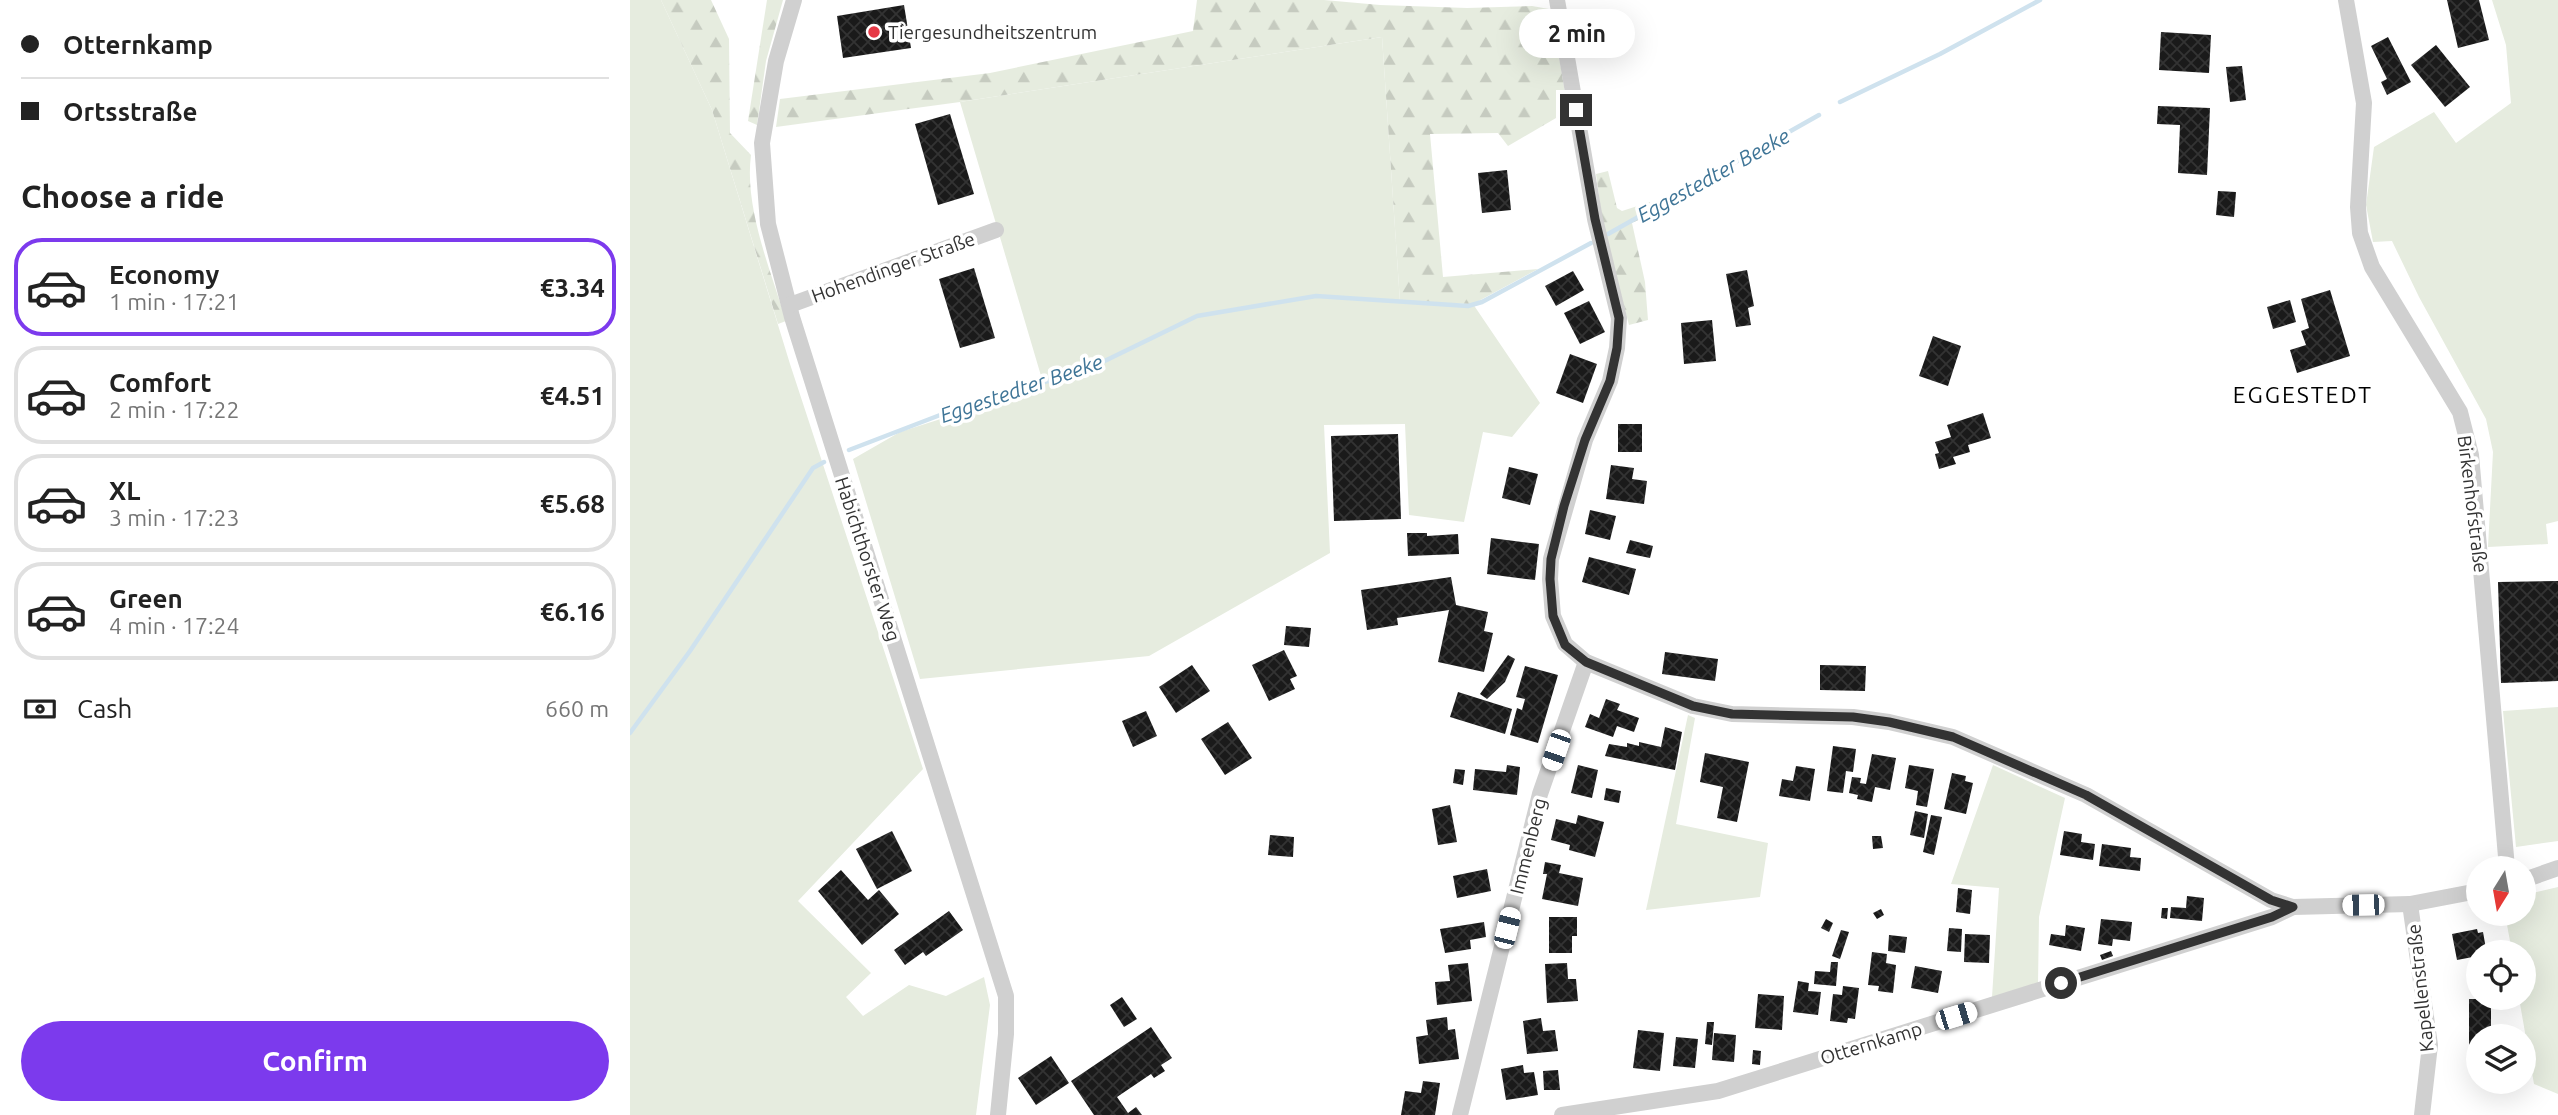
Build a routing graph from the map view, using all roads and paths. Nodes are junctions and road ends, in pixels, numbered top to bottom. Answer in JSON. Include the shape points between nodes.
{"nodes":[{"id":1,"x":794,"y":0,"type":"edge"},
{"id":2,"x":1557,"y":0,"type":"edge"},
{"id":3,"x":2346,"y":0,"type":"edge"},
{"id":4,"x":996,"y":230,"type":"dead end"},
{"id":5,"x":790,"y":305,"type":"junction"},
{"id":6,"x":1586,"y":662,"type":"junction"},
{"id":7,"x":2506,"y":856,"type":"edge"},
{"id":8,"x":2558,"y":868,"type":"edge"},
{"id":9,"x":2536,"y":876,"type":"edge"},
{"id":10,"x":2466,"y":893,"type":"edge"},
{"id":11,"x":2410,"y":904,"type":"junction"},
{"id":12,"x":2293,"y":907,"type":"junction"},
{"id":13,"x":998,"y":1115,"type":"edge"},
{"id":14,"x":1460,"y":1115,"type":"edge"},
{"id":15,"x":1562,"y":1115,"type":"edge"},
{"id":16,"x":2422,"y":1115,"type":"edge"}],
"edges":[{"from":1,"to":5,"type":"street","name":"Habichthorster Weg","via":[[776,61],[762,142],[768,224]]},
{"from":2,"to":6,"type":"street","via":[[1595,219],[1619,318],[1610,381],[1585,440],[1551,559],[1553,616],[1565,645]]},
{"from":3,"to":7,"type":"street","name":"Birkenhofstraße","via":[[2364,103],[2360,233],[2372,267],[2460,412],[2471,455]]},
{"from":4,"to":5,"type":"street","name":"Hohendinger Straße"},
{"from":5,"to":13,"type":"street","name":"Habichthorster Weg","via":[[1006,996]]},
{"from":6,"to":12,"type":"street","via":[[1693,706],[1732,714],[1853,717],[1953,737],[2086,795],[2271,900]]},
{"from":6,"to":14,"type":"street","name":"Immenberg","via":[[1540,794]]},
{"from":8,"to":9,"type":"street"},
{"from":10,"to":11,"type":"street"},
{"from":11,"to":12,"type":"street"},
{"from":11,"to":16,"type":"street","name":"Kapellenstraße","via":[[2430,1045]]},
{"from":12,"to":15,"type":"street","name":"Otternkamp","via":[[1718,1091]]}]}
